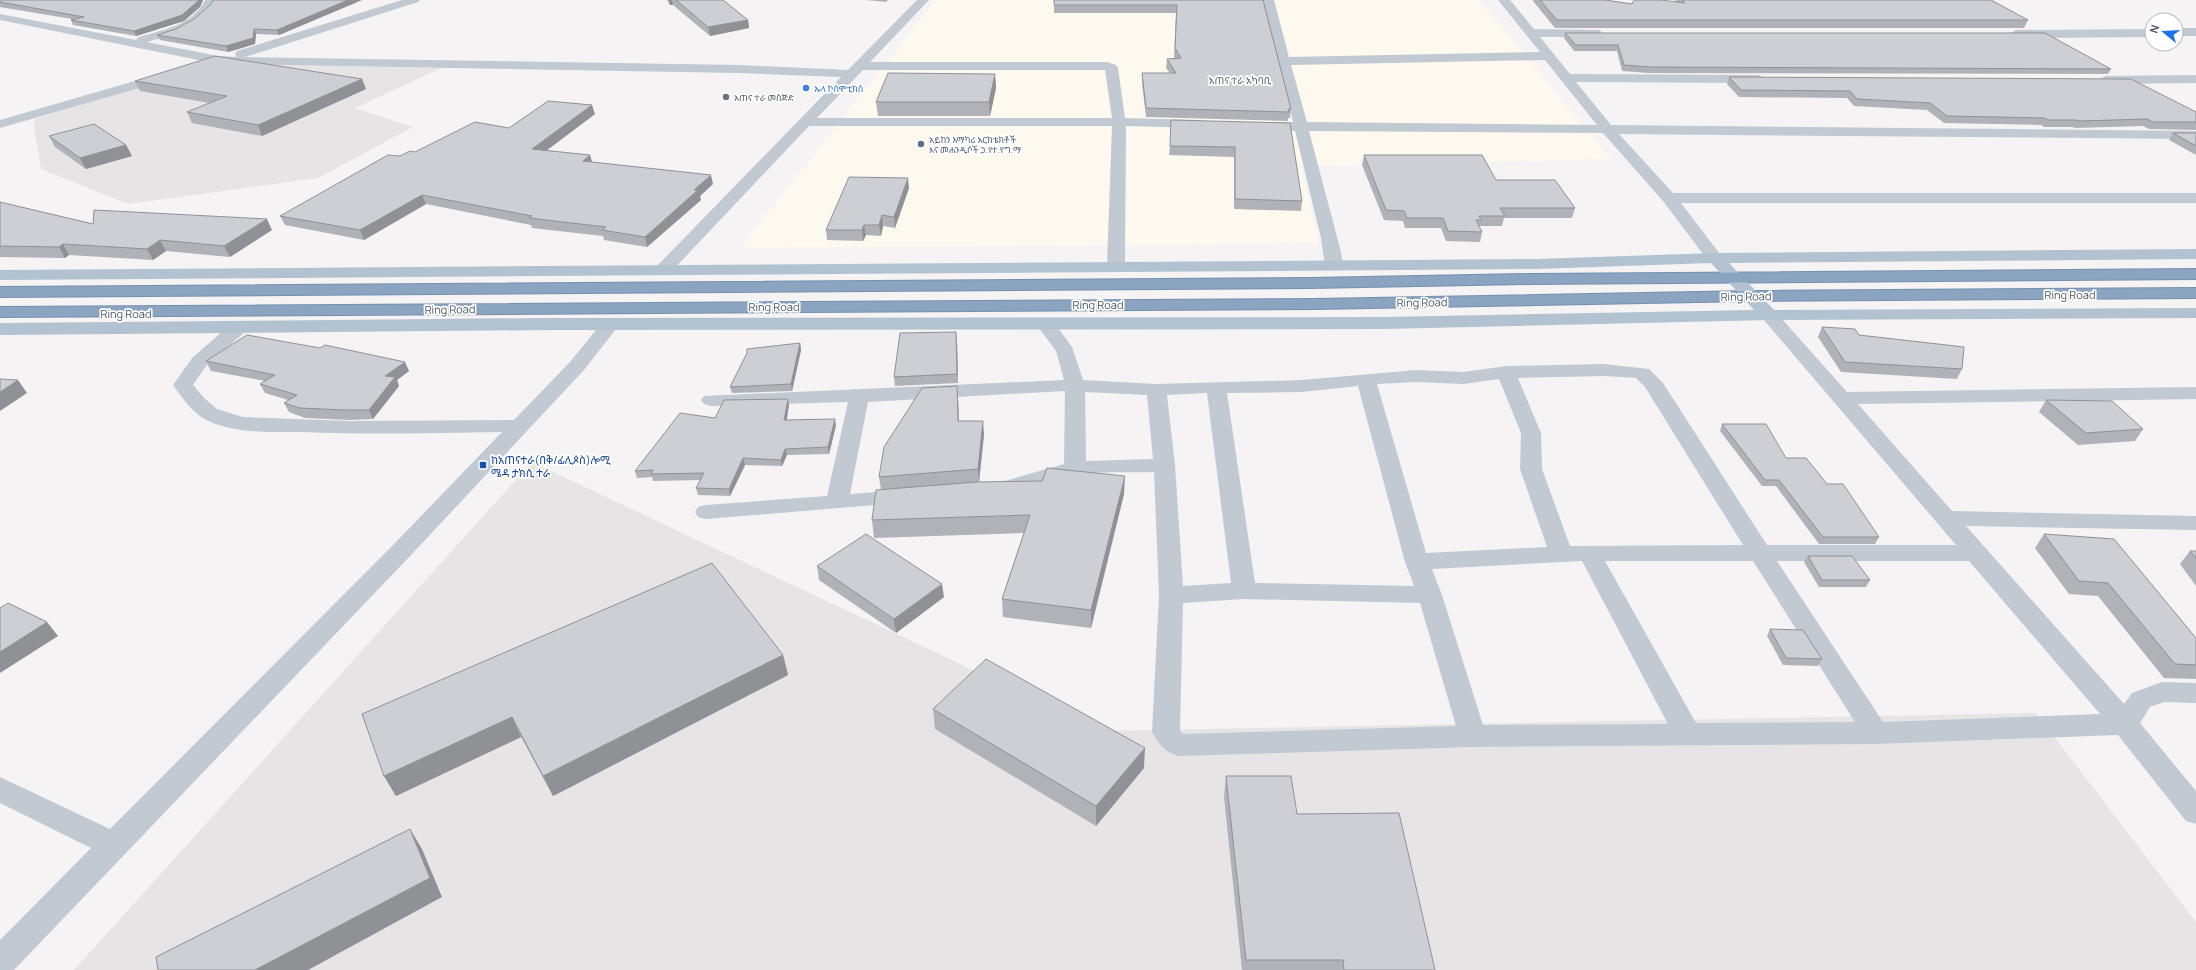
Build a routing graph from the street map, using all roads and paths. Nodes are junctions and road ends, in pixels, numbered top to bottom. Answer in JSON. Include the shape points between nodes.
{"nodes":[{"id":1,"x":211,"y":0,"type":"edge"},
{"id":2,"x":414,"y":0,"type":"edge"},
{"id":3,"x":923,"y":0,"type":"edge"},
{"id":4,"x":1268,"y":0,"type":"edge"},
{"id":5,"x":1504,"y":0,"type":"edge"},
{"id":6,"x":0,"y":17,"type":"edge"},
{"id":7,"x":2026,"y":22,"type":"edge"},
{"id":8,"x":2144,"y":32,"type":"edge"},
{"id":9,"x":2184,"y":32,"type":"edge"},
{"id":10,"x":2196,"y":32,"type":"edge"},
{"id":11,"x":1531,"y":33,"type":"junction"},
{"id":12,"x":1610,"y":33,"type":"edge"},
{"id":13,"x":2007,"y":34,"type":"edge"},
{"id":14,"x":2046,"y":34,"type":"junction"},
{"id":15,"x":134,"y":43,"type":"junction"},
{"id":16,"x":2067,"y":45,"type":"edge"},
{"id":17,"x":1549,"y":56,"type":"junction"},
{"id":18,"x":218,"y":60,"type":"junction"},
{"id":19,"x":1284,"y":61,"type":"junction"},
{"id":20,"x":195,"y":67,"type":"edge"},
{"id":21,"x":2108,"y":69,"type":"edge"},
{"id":22,"x":855,"y":70,"type":"junction"},
{"id":23,"x":180,"y":72,"type":"edge"},
{"id":24,"x":1568,"y":78,"type":"junction"},
{"id":25,"x":1773,"y":79,"type":"edge"},
{"id":26,"x":2196,"y":79,"type":"edge"},
{"id":27,"x":2089,"y":80,"type":"edge"},
{"id":28,"x":2128,"y":80,"type":"junction"},
{"id":29,"x":2149,"y":91,"type":"edge"},
{"id":30,"x":806,"y":122,"type":"junction"},
{"id":31,"x":1119,"y":122,"type":"junction"},
{"id":32,"x":0,"y":124,"type":"edge"},
{"id":33,"x":1214,"y":125,"type":"edge"},
{"id":34,"x":1246,"y":126,"type":"edge"},
{"id":35,"x":1301,"y":127,"type":"junction"},
{"id":36,"x":1608,"y":130,"type":"junction"},
{"id":37,"x":2196,"y":135,"type":"edge"},
{"id":38,"x":1670,"y":198,"type":"junction"},
{"id":39,"x":2196,"y":198,"type":"edge"},
{"id":40,"x":2196,"y":254,"type":"edge"},
{"id":41,"x":1715,"y":258,"type":"junction"},
{"id":42,"x":1116,"y":266,"type":"junction"},
{"id":43,"x":1334,"y":266,"type":"junction"},
{"id":44,"x":664,"y":270,"type":"junction"},
{"id":45,"x":2196,"y":274,"type":"edge"},
{"id":46,"x":0,"y":275,"type":"edge"},
{"id":47,"x":1734,"y":277,"type":"junction"},
{"id":48,"x":0,"y":292,"type":"edge"},
{"id":49,"x":2196,"y":292,"type":"edge"},
{"id":50,"x":1751,"y":296,"type":"junction"},
{"id":51,"x":0,"y":312,"type":"edge"},
{"id":52,"x":2196,"y":313,"type":"edge"},
{"id":53,"x":1769,"y":315,"type":"junction"},
{"id":54,"x":612,"y":324,"type":"junction"},
{"id":55,"x":1045,"y":324,"type":"junction"},
{"id":56,"x":238,"y":328,"type":"junction"},
{"id":57,"x":0,"y":329,"type":"edge"},
{"id":58,"x":1506,"y":372,"type":"junction"},
{"id":59,"x":1366,"y":379,"type":"junction"},
{"id":60,"x":1075,"y":385,"type":"junction"},
{"id":61,"x":1216,"y":387,"type":"junction"},
{"id":62,"x":1156,"y":390,"type":"junction"},
{"id":63,"x":2196,"y":393,"type":"edge"},
{"id":64,"x":859,"y":396,"type":"junction"},
{"id":65,"x":1840,"y":398,"type":"junction"},
{"id":66,"x":711,"y":400,"type":"dead end"},
{"id":67,"x":519,"y":426,"type":"junction"},
{"id":68,"x":1164,"y":465,"type":"junction"},
{"id":69,"x":1075,"y":468,"type":"junction"},
{"id":70,"x":988,"y":490,"type":"edge"},
{"id":71,"x":927,"y":495,"type":"edge"},
{"id":72,"x":837,"y":502,"type":"junction"},
{"id":73,"x":706,"y":512,"type":"dead end"},
{"id":74,"x":1947,"y":518,"type":"junction"},
{"id":75,"x":2196,"y":522,"type":"edge"},
{"id":76,"x":1589,"y":553,"type":"junction"},
{"id":77,"x":1760,"y":553,"type":"junction"},
{"id":78,"x":1975,"y":553,"type":"junction"},
{"id":79,"x":1560,"y":555,"type":"junction"},
{"id":80,"x":1417,"y":562,"type":"junction"},
{"id":81,"x":1244,"y":592,"type":"junction"},
{"id":82,"x":1171,"y":595,"type":"junction"},
{"id":83,"x":1430,"y":595,"type":"junction"},
{"id":84,"x":2196,"y":694,"type":"edge"},
{"id":85,"x":2125,"y":724,"type":"junction"},
{"id":86,"x":1876,"y":733,"type":"junction"},
{"id":87,"x":1688,"y":734,"type":"junction"},
{"id":88,"x":1473,"y":736,"type":"junction"},
{"id":89,"x":0,"y":789,"type":"edge"},
{"id":90,"x":2196,"y":812,"type":"edge"},
{"id":91,"x":113,"y":845,"type":"junction"},
{"id":92,"x":0,"y":962,"type":"edge"}],
"edges":[{"from":1,"to":15,"type":"street","via":[[199,18]]},
{"from":2,"to":18,"type":"street"},
{"from":3,"to":22,"type":"street"},
{"from":4,"to":19,"type":"street"},
{"from":5,"to":11,"type":"street"},
{"from":6,"to":15,"type":"street"},
{"from":7,"to":14,"type":"street"},
{"from":8,"to":14,"type":"street"},
{"from":9,"to":10,"type":"street"},
{"from":11,"to":12,"type":"street"},
{"from":11,"to":17,"type":"street"},
{"from":13,"to":14,"type":"street"},
{"from":14,"to":16,"type":"street"},
{"from":15,"to":18,"type":"street"},
{"from":17,"to":19,"type":"street"},
{"from":17,"to":24,"type":"street"},
{"from":18,"to":20,"type":"street"},
{"from":18,"to":22,"type":"street"},
{"from":19,"to":35,"type":"street"},
{"from":21,"to":28,"type":"street"},
{"from":22,"to":30,"type":"street"},
{"from":22,"to":31,"type":"street","via":[[1107,66],[1114,72]]},
{"from":23,"to":32,"type":"street"},
{"from":24,"to":25,"type":"street"},
{"from":24,"to":36,"type":"street"},
{"from":26,"to":28,"type":"street"},
{"from":27,"to":28,"type":"street"},
{"from":28,"to":29,"type":"street"},
{"from":30,"to":31,"type":"street"},
{"from":30,"to":44,"type":"street"},
{"from":31,"to":33,"type":"street"},
{"from":31,"to":42,"type":"street"},
{"from":34,"to":35,"type":"street"},
{"from":35,"to":36,"type":"street"},
{"from":35,"to":43,"type":"street","via":[[1315,190],[1332,244]]},
{"from":36,"to":37,"type":"street"},
{"from":36,"to":38,"type":"street"},
{"from":38,"to":39,"type":"street"},
{"from":38,"to":41,"type":"street"},
{"from":40,"to":41,"type":"main road"},
{"from":41,"to":43,"type":"main road","via":[[1537,264]]},
{"from":41,"to":47,"type":"main road"},
{"from":42,"to":43,"type":"main road"},
{"from":42,"to":44,"type":"main road"},
{"from":44,"to":46,"type":"main road"},
{"from":45,"to":47,"type":"highway","name":"Ring Road"},
{"from":47,"to":48,"type":"highway","name":"Ring Road","via":[[1310,284]]},
{"from":47,"to":50,"type":"main road"},
{"from":49,"to":50,"type":"highway","name":"Ring Road"},
{"from":50,"to":51,"type":"highway","name":"Ring Road","via":[[1307,304]]},
{"from":50,"to":53,"type":"main road"},
{"from":52,"to":53,"type":"main road"},
{"from":53,"to":55,"type":"main road","via":[[1383,322]]},
{"from":53,"to":65,"type":"street"},
{"from":54,"to":55,"type":"main road"},
{"from":54,"to":56,"type":"main road"},
{"from":54,"to":67,"type":"street","via":[[577,366]]},
{"from":55,"to":60,"type":"street","via":[[1065,351]]},
{"from":56,"to":57,"type":"main road"},
{"from":56,"to":67,"type":"street","via":[[196,366],[185,378],[183,385],[200,406],[215,416],[277,425],[330,427]]},
{"from":58,"to":59,"type":"street","via":[[1464,378],[1416,376]]},
{"from":58,"to":77,"type":"street","via":[[1604,370],[1642,373],[1653,383]]},
{"from":58,"to":79,"type":"street","via":[[1531,433],[1531,469]]},
{"from":59,"to":61,"type":"street","via":[[1302,386]]},
{"from":59,"to":80,"type":"street"},
{"from":60,"to":62,"type":"street"},
{"from":60,"to":64,"type":"street"},
{"from":60,"to":69,"type":"street"},
{"from":61,"to":62,"type":"street"},
{"from":61,"to":81,"type":"street"},
{"from":62,"to":68,"type":"street"},
{"from":63,"to":65,"type":"street"},
{"from":64,"to":66,"type":"street"},
{"from":64,"to":72,"type":"street"},
{"from":65,"to":74,"type":"street"},
{"from":67,"to":91,"type":"street","via":[[404,548]]},
{"from":68,"to":69,"type":"street"},
{"from":68,"to":82,"type":"street"},
{"from":69,"to":70,"type":"street","via":[[1018,486]]},
{"from":71,"to":72,"type":"street"},
{"from":72,"to":73,"type":"street"},
{"from":74,"to":75,"type":"street"},
{"from":74,"to":78,"type":"street"},
{"from":76,"to":77,"type":"street"},
{"from":76,"to":79,"type":"street"},
{"from":76,"to":87,"type":"street"},
{"from":77,"to":78,"type":"street"},
{"from":77,"to":86,"type":"street"},
{"from":78,"to":85,"type":"street"},
{"from":79,"to":80,"type":"street"},
{"from":80,"to":83,"type":"street"},
{"from":81,"to":82,"type":"street"},
{"from":81,"to":83,"type":"street"},
{"from":82,"to":88,"type":"street","via":[[1166,732],[1170,740],[1178,745]]},
{"from":83,"to":88,"type":"street"},
{"from":84,"to":85,"type":"street","via":[[2162,692],[2141,700]]},
{"from":85,"to":86,"type":"street"},
{"from":85,"to":90,"type":"street"},
{"from":86,"to":87,"type":"street"},
{"from":87,"to":88,"type":"street"},
{"from":89,"to":91,"type":"street"},
{"from":91,"to":92,"type":"street"}]}
